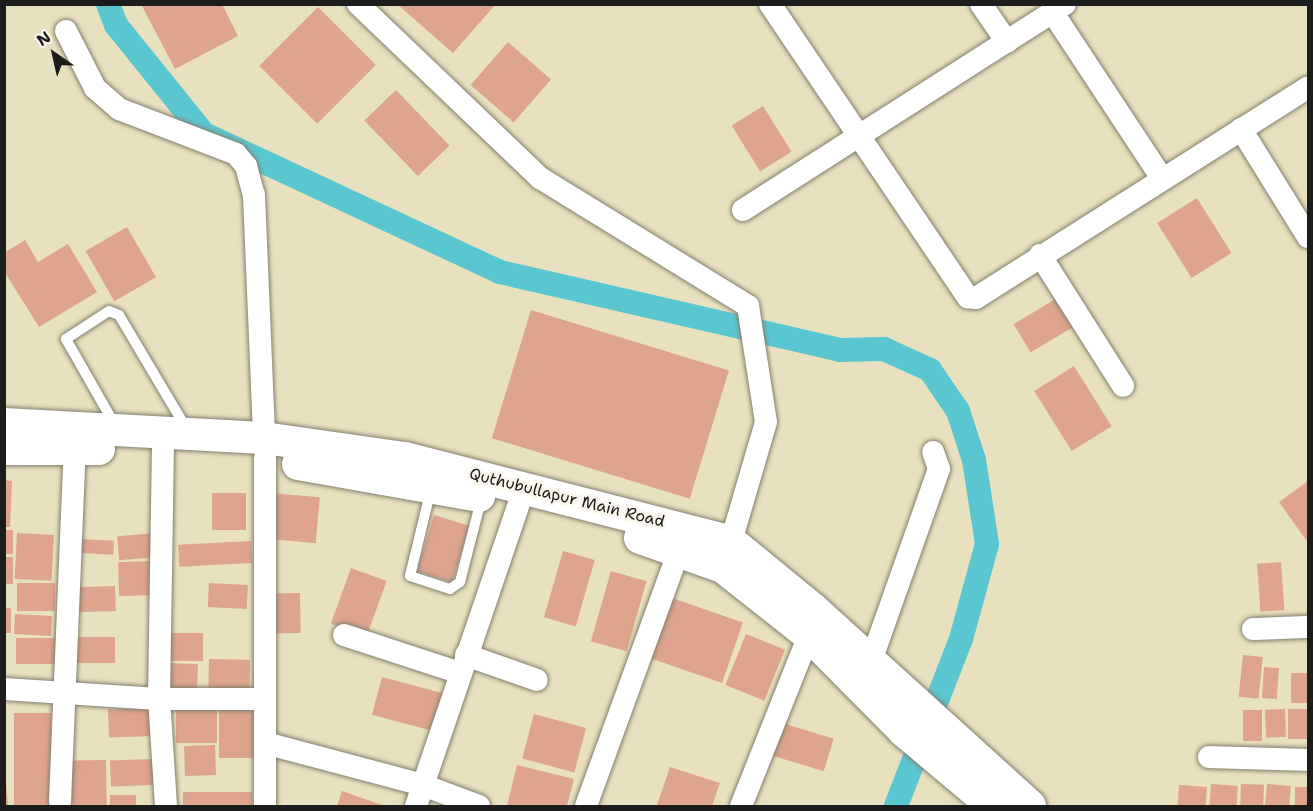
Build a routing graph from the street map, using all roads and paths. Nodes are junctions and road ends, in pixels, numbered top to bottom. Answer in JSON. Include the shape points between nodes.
{"nodes":[{"id":1,"x":358,"y":4,"type":"edge"},
{"id":2,"x":770,"y":4,"type":"edge"},
{"id":3,"x":981,"y":4,"type":"edge"},
{"id":4,"x":1059,"y":9,"type":"edge"},
{"id":5,"x":66,"y":31,"type":"dead end"},
{"id":6,"x":1006,"y":42,"type":"junction"},
{"id":7,"x":1308,"y":87,"type":"edge"},
{"id":8,"x":1241,"y":129,"type":"junction"},
{"id":9,"x":858,"y":136,"type":"junction"},
{"id":10,"x":1161,"y":177,"type":"junction"},
{"id":11,"x":743,"y":210,"type":"dead end"},
{"id":12,"x":1308,"y":237,"type":"edge"},
{"id":13,"x":1040,"y":255,"type":"junction"},
{"id":14,"x":1123,"y":386,"type":"dead end"},
{"id":15,"x":4,"y":424,"type":"edge"},
{"id":16,"x":118,"y":430,"type":"junction"},
{"id":17,"x":171,"y":439,"type":"junction"},
{"id":18,"x":75,"y":448,"type":"junction"},
{"id":19,"x":265,"y":448,"type":"junction"},
{"id":20,"x":4,"y":449,"type":"edge"},
{"id":21,"x":933,"y":452,"type":"dead end"},
{"id":22,"x":432,"y":487,"type":"junction"},
{"id":23,"x":482,"y":496,"type":"junction"},
{"id":24,"x":519,"y":503,"type":"junction"},
{"id":25,"x":731,"y":542,"type":"junction"},
{"id":26,"x":679,"y":550,"type":"junction"},
{"id":27,"x":1308,"y":627,"type":"edge"},
{"id":28,"x":1253,"y":628,"type":"dead end"},
{"id":29,"x":344,"y":635,"type":"dead end"},
{"id":30,"x":809,"y":635,"type":"junction"},
{"id":31,"x":463,"y":664,"type":"junction"},
{"id":32,"x":874,"y":675,"type":"junction"},
{"id":33,"x":537,"y":680,"type":"dead end"},
{"id":34,"x":4,"y":689,"type":"edge"},
{"id":35,"x":67,"y":693,"type":"junction"},
{"id":36,"x":159,"y":699,"type":"junction"},
{"id":37,"x":262,"y":699,"type":"junction"},
{"id":38,"x":265,"y":743,"type":"junction"},
{"id":39,"x":1209,"y":757,"type":"dead end"},
{"id":40,"x":1308,"y":760,"type":"edge"},
{"id":41,"x":983,"y":784,"type":"edge"},
{"id":42,"x":423,"y":785,"type":"junction"},
{"id":43,"x":60,"y":801,"type":"dead end"},
{"id":44,"x":166,"y":807,"type":"edge"},
{"id":45,"x":265,"y":807,"type":"edge"},
{"id":46,"x":416,"y":807,"type":"edge"},
{"id":47,"x":479,"y":807,"type":"edge"},
{"id":48,"x":586,"y":807,"type":"edge"},
{"id":49,"x":741,"y":807,"type":"edge"},
{"id":50,"x":1030,"y":807,"type":"edge"}],
"edges":[{"from":1,"to":25,"type":"street","via":[[540,178],[748,306],[755,325],[766,422]]},
{"from":2,"to":9,"type":"street"},
{"from":3,"to":6,"type":"street"},
{"from":4,"to":6,"type":"street"},
{"from":4,"to":10,"type":"street"},
{"from":5,"to":19,"type":"street","via":[[95,88],[119,110],[236,154],[246,166],[254,195]]},
{"from":6,"to":9,"type":"street"},
{"from":7,"to":8,"type":"street"},
{"from":8,"to":10,"type":"street"},
{"from":8,"to":12,"type":"street"},
{"from":9,"to":11,"type":"street"},
{"from":9,"to":13,"type":"street","via":[[968,297],[976,298]]},
{"from":10,"to":13,"type":"street"},
{"from":13,"to":14,"type":"street"},
{"from":15,"to":16,"type":"main road","name":"Quthubullapur Main Road"},
{"from":16,"to":17,"type":"main road","name":"Quthubullapur Main Road"},
{"from":16,"to":17,"type":"lane","via":[[66,339],[109,311],[119,315]]},
{"from":17,"to":18,"type":"main road","name":"Quthubullapur Main Road"},
{"from":17,"to":19,"type":"main road","name":"Quthubullapur Main Road"},
{"from":17,"to":36,"type":"street"},
{"from":18,"to":20,"type":"main road","name":"Quthubullapur Main Road"},
{"from":18,"to":35,"type":"street"},
{"from":19,"to":22,"type":"main road","name":"Quthubullapur Main Road"},
{"from":19,"to":25,"type":"main road","name":"Quthubullapur Main Road","via":[[405,458]]},
{"from":19,"to":37,"type":"street"},
{"from":21,"to":32,"type":"street","via":[[939,469]]},
{"from":22,"to":23,"type":"main road","name":"Quthubullapur Main Road"},
{"from":22,"to":23,"type":"lane","via":[[411,576],[450,590],[460,582]]},
{"from":23,"to":24,"type":"main road","name":"Quthubullapur Main Road"},
{"from":24,"to":26,"type":"main road","name":"Quthubullapur Main Road"},
{"from":24,"to":31,"type":"street"},
{"from":25,"to":32,"type":"main road","name":"Quthubullapur Main Road"},
{"from":26,"to":30,"type":"main road","name":"Quthubullapur Main Road","via":[[723,567]]},
{"from":26,"to":48,"type":"street"},
{"from":27,"to":28,"type":"street"},
{"from":29,"to":31,"type":"street"},
{"from":30,"to":32,"type":"main road","name":"Quthubullapur Main Road"},
{"from":30,"to":49,"type":"street"},
{"from":31,"to":33,"type":"street"},
{"from":31,"to":42,"type":"street"},
{"from":32,"to":41,"type":"main road","name":"Quthubullapur Main Road","via":[[912,718]]},
{"from":34,"to":35,"type":"street"},
{"from":35,"to":36,"type":"street"},
{"from":35,"to":43,"type":"street"},
{"from":36,"to":37,"type":"street"},
{"from":36,"to":44,"type":"street"},
{"from":37,"to":38,"type":"street"},
{"from":38,"to":42,"type":"street"},
{"from":38,"to":45,"type":"street"},
{"from":39,"to":40,"type":"street"},
{"from":41,"to":50,"type":"main road","name":"Quthubullapur Main Road"},
{"from":42,"to":46,"type":"street"},
{"from":42,"to":47,"type":"street"}]}
